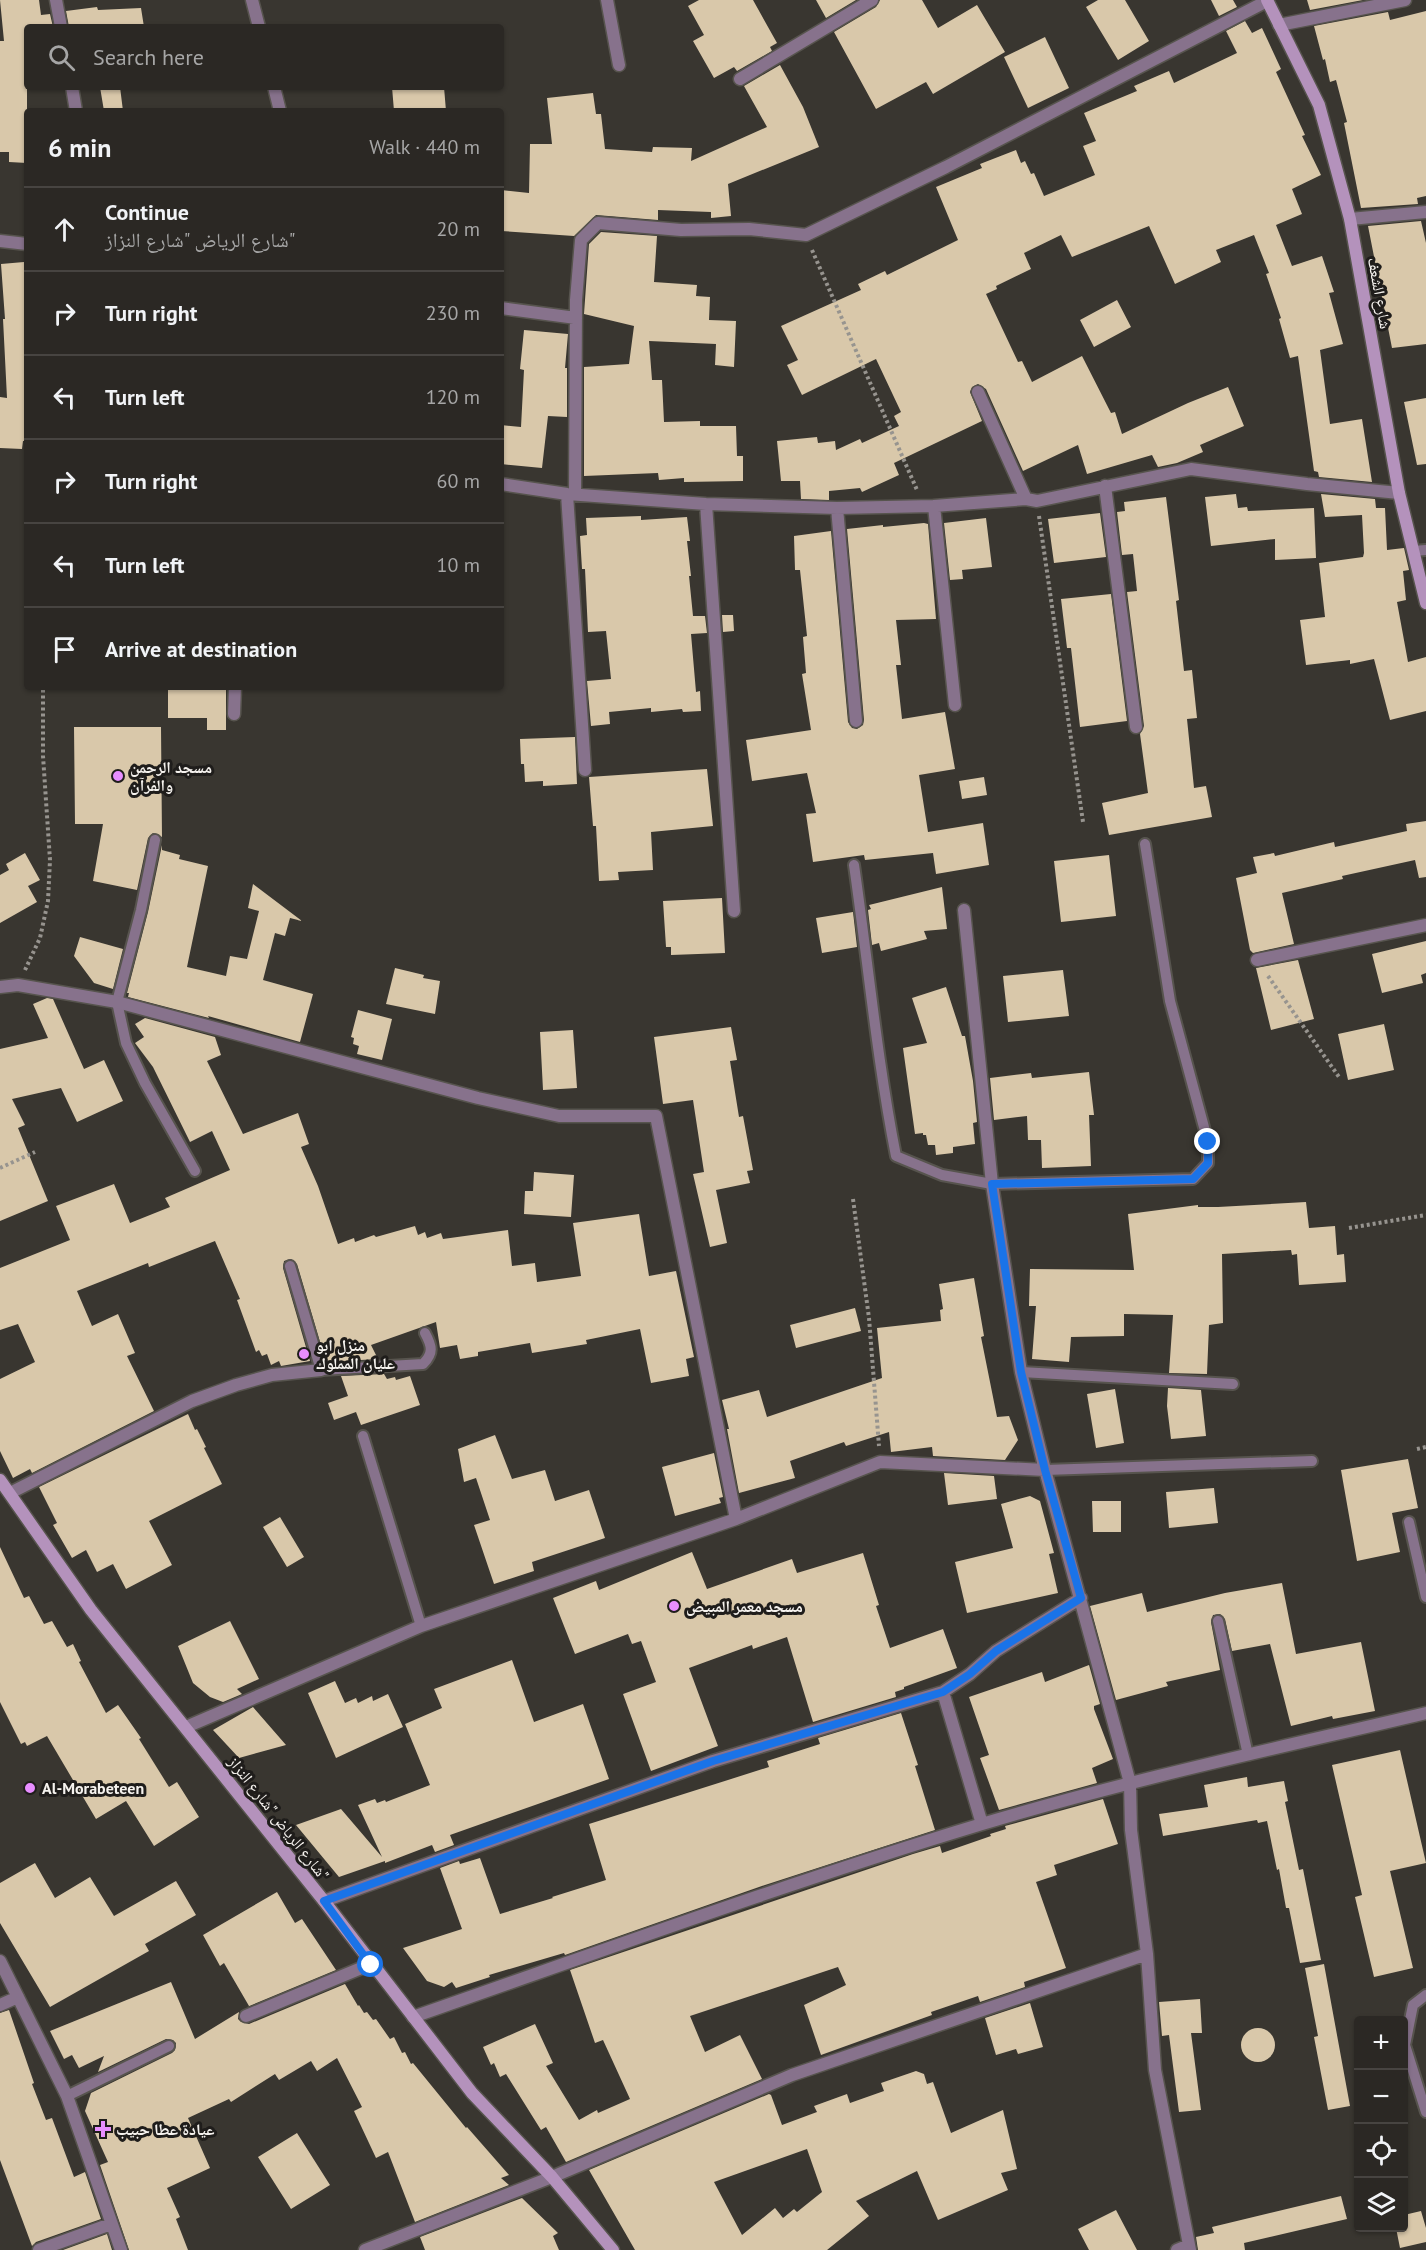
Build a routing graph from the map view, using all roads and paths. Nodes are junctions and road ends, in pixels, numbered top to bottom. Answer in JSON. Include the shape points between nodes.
{"nodes":[{"id":1,"x":56,"y":0,"type":"edge"},
{"id":2,"x":252,"y":0,"type":"edge"},
{"id":3,"x":607,"y":0,"type":"edge"},
{"id":4,"x":872,"y":0,"type":"edge"},
{"id":5,"x":1405,"y":0,"type":"edge"},
{"id":6,"x":1267,"y":1,"type":"edge"},
{"id":7,"x":60,"y":24,"type":"edge"},
{"id":8,"x":258,"y":24,"type":"edge"},
{"id":9,"x":1280,"y":25,"type":"junction"},
{"id":10,"x":619,"y":65,"type":"dead end"},
{"id":11,"x":740,"y":79,"type":"dead end"},
{"id":12,"x":72,"y":90,"type":"edge"},
{"id":13,"x":275,"y":90,"type":"edge"},
{"id":14,"x":76,"y":108,"type":"edge"},
{"id":15,"x":279,"y":108,"type":"edge"},
{"id":16,"x":1426,"y":212,"type":"edge"},
{"id":17,"x":1350,"y":219,"type":"junction"},
{"id":18,"x":806,"y":235,"type":"junction"},
{"id":19,"x":0,"y":241,"type":"edge"},
{"id":20,"x":24,"y":243,"type":"edge"},
{"id":21,"x":504,"y":308,"type":"edge"},
{"id":22,"x":576,"y":318,"type":"junction"},
{"id":23,"x":978,"y":392,"type":"dead end"},
{"id":24,"x":504,"y":484,"type":"edge"},
{"id":25,"x":1105,"y":486,"type":"junction"},
{"id":26,"x":1399,"y":493,"type":"junction"},
{"id":27,"x":571,"y":494,"type":"junction"},
{"id":28,"x":1032,"y":500,"type":"junction"},
{"id":29,"x":706,"y":504,"type":"junction"},
{"id":30,"x":929,"y":506,"type":"junction"},
{"id":31,"x":837,"y":508,"type":"junction"},
{"id":32,"x":1426,"y":550,"type":"edge"},
{"id":33,"x":1413,"y":551,"type":"junction"},
{"id":34,"x":1426,"y":603,"type":"edge"},
{"id":35,"x":43,"y":690,"type":"edge"},
{"id":36,"x":235,"y":690,"type":"edge"},
{"id":37,"x":955,"y":705,"type":"dead end"},
{"id":38,"x":234,"y":714,"type":"dead end"},
{"id":39,"x":856,"y":721,"type":"dead end"},
{"id":40,"x":1136,"y":727,"type":"dead end"},
{"id":41,"x":585,"y":770,"type":"dead end"},
{"id":42,"x":1083,"y":822,"type":"dead end"},
{"id":43,"x":155,"y":840,"type":"dead end"},
{"id":44,"x":1145,"y":844,"type":"dead end"},
{"id":45,"x":854,"y":865,"type":"dead end"},
{"id":46,"x":964,"y":910,"type":"dead end"},
{"id":47,"x":734,"y":911,"type":"dead end"},
{"id":48,"x":1426,"y":926,"type":"edge"},
{"id":49,"x":1257,"y":960,"type":"joint"},
{"id":50,"x":18,"y":986,"type":"junction"},
{"id":51,"x":0,"y":987,"type":"edge"},
{"id":52,"x":117,"y":1002,"type":"junction"},
{"id":53,"x":1339,"y":1077,"type":"dead end"},
{"id":54,"x":35,"y":1152,"type":"dead end"},
{"id":55,"x":0,"y":1168,"type":"edge"},
{"id":56,"x":195,"y":1171,"type":"dead end"},
{"id":57,"x":992,"y":1184,"type":"junction"},
{"id":58,"x":853,"y":1199,"type":"dead end"},
{"id":59,"x":1426,"y":1215,"type":"edge"},
{"id":60,"x":1349,"y":1228,"type":"dead end"},
{"id":61,"x":290,"y":1266,"type":"dead end"},
{"id":62,"x":425,"y":1333,"type":"dead end"},
{"id":63,"x":321,"y":1370,"type":"junction"},
{"id":64,"x":1021,"y":1372,"type":"junction"},
{"id":65,"x":1233,"y":1384,"type":"dead end"},
{"id":66,"x":363,"y":1437,"type":"dead end"},
{"id":67,"x":1426,"y":1447,"type":"edge"},
{"id":68,"x":1417,"y":1449,"type":"dead end"},
{"id":69,"x":1312,"y":1461,"type":"dead end"},
{"id":70,"x":880,"y":1462,"type":"junction"},
{"id":71,"x":1045,"y":1470,"type":"junction"},
{"id":72,"x":0,"y":1480,"type":"edge"},
{"id":73,"x":10,"y":1493,"type":"junction"},
{"id":74,"x":736,"y":1519,"type":"junction"},
{"id":75,"x":1409,"y":1522,"type":"dead end"},
{"id":76,"x":1426,"y":1597,"type":"edge"},
{"id":77,"x":1081,"y":1598,"type":"junction"},
{"id":78,"x":1218,"y":1621,"type":"dead end"},
{"id":79,"x":421,"y":1626,"type":"junction"},
{"id":80,"x":943,"y":1692,"type":"junction"},
{"id":81,"x":1426,"y":1713,"type":"edge"},
{"id":82,"x":186,"y":1727,"type":"junction"},
{"id":83,"x":1248,"y":1755,"type":"junction"},
{"id":84,"x":1130,"y":1783,"type":"junction"},
{"id":85,"x":982,"y":1824,"type":"junction"},
{"id":86,"x":324,"y":1901,"type":"junction"},
{"id":87,"x":1147,"y":1954,"type":"junction"},
{"id":88,"x":0,"y":1961,"type":"edge"},
{"id":89,"x":371,"y":1965,"type":"junction"},
{"id":90,"x":1426,"y":1995,"type":"edge"},
{"id":91,"x":18,"y":1997,"type":"junction"},
{"id":92,"x":0,"y":2005,"type":"edge"},
{"id":93,"x":246,"y":2016,"type":"dead end"},
{"id":94,"x":413,"y":2017,"type":"junction"},
{"id":95,"x":169,"y":2046,"type":"dead end"},
{"id":96,"x":67,"y":2096,"type":"junction"},
{"id":97,"x":1426,"y":2112,"type":"edge"},
{"id":98,"x":552,"y":2177,"type":"junction"},
{"id":99,"x":111,"y":2224,"type":"junction"},
{"id":100,"x":1190,"y":2247,"type":"edge"},
{"id":101,"x":39,"y":2250,"type":"edge"},
{"id":102,"x":121,"y":2250,"type":"edge"},
{"id":103,"x":365,"y":2250,"type":"edge"},
{"id":104,"x":613,"y":2250,"type":"edge"},
{"id":105,"x":1177,"y":2250,"type":"edge"}],
"edges":[{"from":1,"to":7,"type":"street"},
{"from":2,"to":8,"type":"street"},
{"from":3,"to":10,"type":"street"},
{"from":4,"to":11,"type":"street"},
{"from":5,"to":9,"type":"street"},
{"from":6,"to":9,"type":"street","name":"شارع الشعف"},
{"from":6,"to":18,"type":"street"},
{"from":9,"to":17,"type":"street","name":"شارع الشعف","via":[[1319,105]]},
{"from":12,"to":14,"type":"street"},
{"from":13,"to":15,"type":"street"},
{"from":16,"to":17,"type":"street"},
{"from":17,"to":26,"type":"street","name":"شارع الشعف"},
{"from":18,"to":22,"type":"street","via":[[598,223],[581,240]]},
{"from":18,"to":30,"type":"path"},
{"from":19,"to":20,"type":"street"},
{"from":21,"to":22,"type":"street"},
{"from":22,"to":27,"type":"street"},
{"from":23,"to":28,"type":"street"},
{"from":24,"to":27,"type":"street"},
{"from":25,"to":26,"type":"street","via":[[1191,470]]},
{"from":25,"to":28,"type":"street"},
{"from":25,"to":40,"type":"street"},
{"from":26,"to":33,"type":"street","name":"شارع الشعف"},
{"from":27,"to":29,"type":"street"},
{"from":27,"to":41,"type":"street"},
{"from":28,"to":30,"type":"street"},
{"from":28,"to":42,"type":"path"},
{"from":29,"to":31,"type":"street"},
{"from":29,"to":47,"type":"street"},
{"from":30,"to":31,"type":"street"},
{"from":30,"to":37,"type":"street"},
{"from":31,"to":39,"type":"street"},
{"from":32,"to":33,"type":"lane"},
{"from":33,"to":34,"type":"street","name":"شارع الشعف"},
{"from":35,"to":50,"type":"path","via":[[48,901],[40,938]]},
{"from":36,"to":38,"type":"street"},
{"from":43,"to":52,"type":"lane"},
{"from":44,"to":57,"type":"lane","via":[[1170,1000],[1208,1142],[1208,1163],[1193,1179]]},
{"from":45,"to":57,"type":"lane","via":[[882,1086],[896,1156],[942,1175]]},
{"from":46,"to":57,"type":"street"},
{"from":48,"to":49,"type":"street"},
{"from":49,"to":53,"type":"path"},
{"from":50,"to":51,"type":"street"},
{"from":50,"to":52,"type":"street"},
{"from":52,"to":56,"type":"lane","via":[[126,1043]]},
{"from":52,"to":74,"type":"street","via":[[559,1116],[656,1116]]},
{"from":54,"to":55,"type":"path"},
{"from":57,"to":64,"type":"street"},
{"from":58,"to":70,"type":"path","via":[[869,1318]]},
{"from":59,"to":60,"type":"path"},
{"from":61,"to":63,"type":"lane"},
{"from":62,"to":63,"type":"lane","via":[[432,1349],[423,1364]]},
{"from":63,"to":73,"type":"street","via":[[272,1375],[192,1401]]},
{"from":64,"to":65,"type":"lane"},
{"from":64,"to":71,"type":"street"},
{"from":66,"to":79,"type":"lane"},
{"from":67,"to":68,"type":"path"},
{"from":69,"to":71,"type":"lane"},
{"from":70,"to":71,"type":"street"},
{"from":70,"to":74,"type":"street"},
{"from":71,"to":77,"type":"street"},
{"from":72,"to":73,"type":"street","name":"شارع الرياض \"شارع النزاز\""},
{"from":73,"to":82,"type":"street","name":"شارع الرياض \"شارع النزاز\"","via":[[91,1610]]},
{"from":74,"to":79,"type":"street"},
{"from":75,"to":76,"type":"lane"},
{"from":77,"to":80,"type":"street","via":[[996,1651]]},
{"from":77,"to":84,"type":"street"},
{"from":78,"to":83,"type":"lane"},
{"from":79,"to":82,"type":"street"},
{"from":80,"to":85,"type":"street"},
{"from":80,"to":86,"type":"street","via":[[713,1761]]},
{"from":81,"to":83,"type":"street"},
{"from":82,"to":86,"type":"street","name":"شارع الرياض \"شارع النزاز\""},
{"from":83,"to":84,"type":"street"},
{"from":84,"to":85,"type":"street"},
{"from":84,"to":87,"type":"street","via":[[1131,1830]]},
{"from":85,"to":94,"type":"street","via":[[775,1891]]},
{"from":86,"to":89,"type":"street","name":"شارع الرياض \"شارع النزاز\""},
{"from":87,"to":98,"type":"street","via":[[792,2075]]},
{"from":87,"to":100,"type":"street","via":[[1155,2070]]},
{"from":88,"to":91,"type":"street"},
{"from":89,"to":93,"type":"street"},
{"from":89,"to":94,"type":"street","name":"شارع الرياض \"شارع النزاز\""},
{"from":90,"to":97,"type":"lane","via":[[1413,2005],[1405,2045]]},
{"from":91,"to":92,"type":"street"},
{"from":91,"to":96,"type":"street"},
{"from":94,"to":98,"type":"street","name":"شارع الرياض \"شارع النزاز\"","via":[[472,2092]]},
{"from":95,"to":96,"type":"lane"},
{"from":96,"to":99,"type":"street"},
{"from":98,"to":103,"type":"street"},
{"from":98,"to":104,"type":"street","name":"شارع الرياض \"شارع النزاز\""},
{"from":99,"to":101,"type":"street"},
{"from":99,"to":102,"type":"street"},
{"from":100,"to":105,"type":"street"}]}
